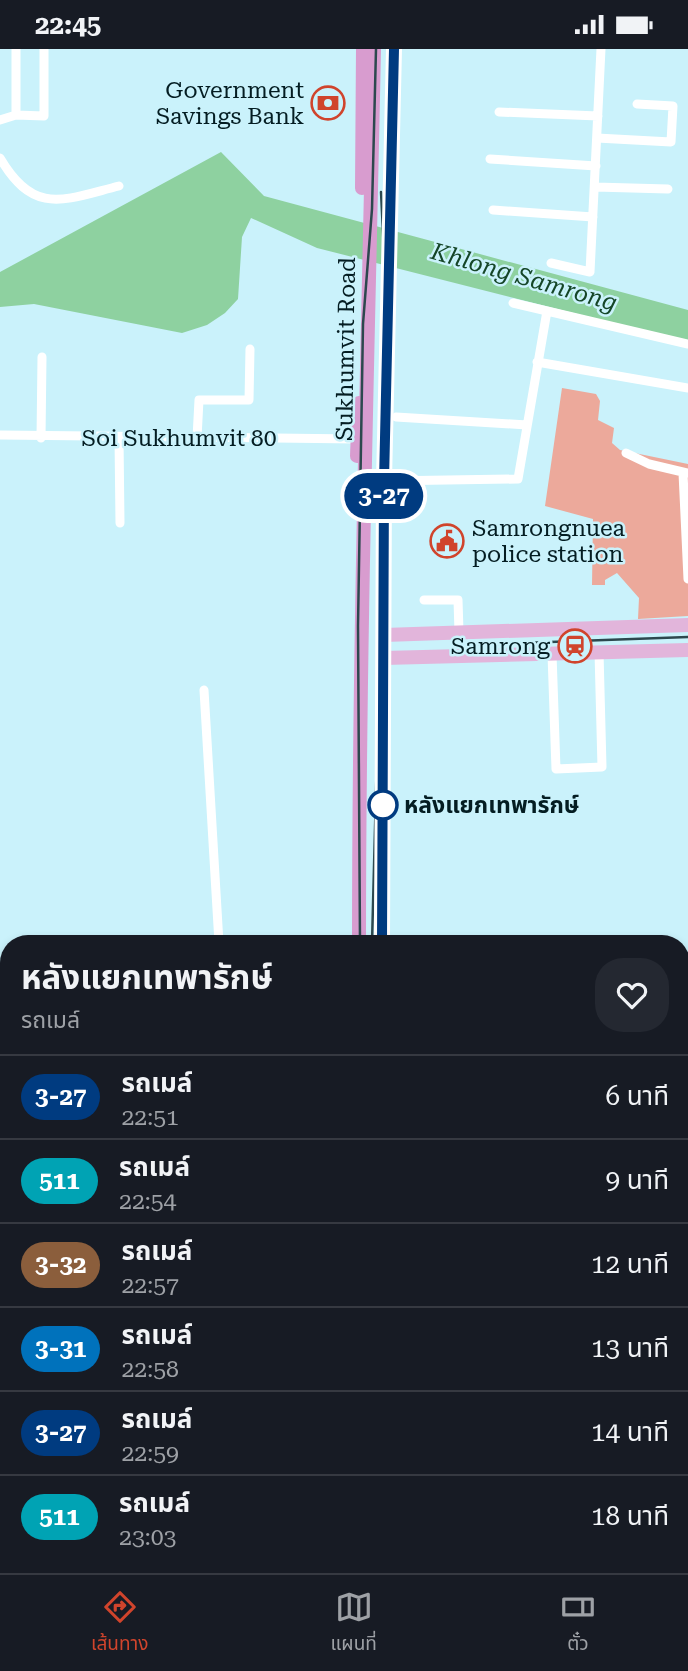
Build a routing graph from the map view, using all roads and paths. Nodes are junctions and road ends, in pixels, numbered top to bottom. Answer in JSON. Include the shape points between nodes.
{"nodes":[{"id":1,"x":16,"y":49,"type":"edge"},
{"id":2,"x":44,"y":49,"type":"edge"},
{"id":3,"x":363,"y":49,"type":"edge"},
{"id":4,"x":374,"y":49,"type":"edge"},
{"id":5,"x":394,"y":49,"type":"edge"},
{"id":6,"x":400,"y":49,"type":"edge"},
{"id":7,"x":601,"y":49,"type":"edge"},
{"id":8,"x":637,"y":104,"type":"dead end"},
{"id":9,"x":499,"y":112,"type":"dead end"},
{"id":10,"x":16,"y":115,"type":"junction"},
{"id":11,"x":598,"y":116,"type":"junction"},
{"id":12,"x":0,"y":120,"type":"edge"},
{"id":13,"x":597,"y":138,"type":"junction"},
{"id":14,"x":0,"y":158,"type":"edge"},
{"id":15,"x":490,"y":159,"type":"dead end"},
{"id":16,"x":596,"y":166,"type":"junction"},
{"id":17,"x":119,"y":186,"type":"dead end"},
{"id":18,"x":595,"y":187,"type":"junction"},
{"id":19,"x":668,"y":189,"type":"dead end"},
{"id":20,"x":493,"y":210,"type":"dead end"},
{"id":21,"x":593,"y":217,"type":"junction"},
{"id":22,"x":551,"y":263,"type":"dead end"},
{"id":23,"x":513,"y":303,"type":"dead end"},
{"id":24,"x":547,"y":310,"type":"junction"},
{"id":25,"x":688,"y":344,"type":"edge"},
{"id":26,"x":250,"y":349,"type":"dead end"},
{"id":27,"x":42,"y":357,"type":"dead end"},
{"id":28,"x":537,"y":362,"type":"junction"},
{"id":29,"x":688,"y":389,"type":"edge"},
{"id":30,"x":391,"y":420,"type":"junction"},
{"id":31,"x":527,"y":425,"type":"junction"},
{"id":32,"x":0,"y":435,"type":"edge"},
{"id":33,"x":41,"y":438,"type":"junction"},
{"id":34,"x":119,"y":438,"type":"junction"},
{"id":35,"x":197,"y":438,"type":"junction"},
{"id":36,"x":357,"y":439,"type":"junction"},
{"id":37,"x":626,"y":453,"type":"dead end"},
{"id":38,"x":685,"y":473,"type":"edge"},
{"id":39,"x":384,"y":481,"type":"junction"},
{"id":40,"x":364,"y":495,"type":"junction"},
{"id":41,"x":120,"y":523,"type":"dead end"},
{"id":42,"x":362,"y":552,"type":"junction"},
{"id":43,"x":384,"y":552,"type":"junction"},
{"id":44,"x":688,"y":579,"type":"edge"},
{"id":45,"x":424,"y":600,"type":"dead end"},
{"id":46,"x":688,"y":625,"type":"edge"},
{"id":47,"x":459,"y":632,"type":"junction"},
{"id":48,"x":384,"y":635,"type":"junction"},
{"id":49,"x":359,"y":643,"type":"junction"},
{"id":50,"x":688,"y":650,"type":"edge"},
{"id":51,"x":599,"y":652,"type":"junction"},
{"id":52,"x":552,"y":653,"type":"junction"},
{"id":53,"x":384,"y":657,"type":"junction"},
{"id":54,"x":204,"y":690,"type":"dead end"},
{"id":55,"x":219,"y":935,"type":"edge"},
{"id":56,"x":359,"y":935,"type":"edge"},
{"id":57,"x":382,"y":935,"type":"edge"}],
"edges":[{"from":1,"to":10,"type":"street"},
{"from":2,"to":10,"type":"street","via":[[44,116]]},
{"from":3,"to":6,"type":"highway","via":[[362,196],[363,202],[381,214],[393,213],[398,205]]},
{"from":4,"to":40,"type":"highway","name":"Sukhumvit Road"},
{"from":5,"to":30,"type":"highway","name":"Sukhumvit Road"},
{"from":7,"to":11,"type":"street"},
{"from":8,"to":13,"type":"street","via":[[673,106],[671,142]]},
{"from":9,"to":11,"type":"street"},
{"from":10,"to":12,"type":"street"},
{"from":11,"to":13,"type":"street"},
{"from":13,"to":16,"type":"street"},
{"from":14,"to":17,"type":"street","via":[[16,184],[35,196],[76,197]]},
{"from":15,"to":16,"type":"street"},
{"from":16,"to":18,"type":"street"},
{"from":18,"to":19,"type":"street"},
{"from":18,"to":21,"type":"street"},
{"from":20,"to":21,"type":"street"},
{"from":21,"to":22,"type":"street","via":[[590,272]]},
{"from":23,"to":24,"type":"street"},
{"from":24,"to":25,"type":"street"},
{"from":24,"to":28,"type":"street"},
{"from":26,"to":35,"type":"street","via":[[249,400],[199,400]]},
{"from":27,"to":33,"type":"street"},
{"from":28,"to":29,"type":"street"},
{"from":28,"to":31,"type":"street"},
{"from":30,"to":31,"type":"street"},
{"from":30,"to":36,"type":"highway","via":[[396,326],[390,317],[368,315],[362,333]]},
{"from":30,"to":39,"type":"highway","name":"Sukhumvit Road"},
{"from":31,"to":39,"type":"street","via":[[516,480]]},
{"from":32,"to":33,"type":"street","name":"Soi Sukhumvit 80"},
{"from":33,"to":34,"type":"street","name":"Soi Sukhumvit 80"},
{"from":34,"to":35,"type":"street","name":"Soi Sukhumvit 80"},
{"from":34,"to":41,"type":"street"},
{"from":35,"to":36,"type":"street","name":"Soi Sukhumvit 80"},
{"from":36,"to":40,"type":"highway"},
{"from":37,"to":38,"type":"street"},
{"from":38,"to":44,"type":"street"},
{"from":39,"to":43,"type":"highway","name":"Sukhumvit Road"},
{"from":40,"to":42,"type":"highway","name":"Sukhumvit Road"},
{"from":42,"to":43,"type":"highway"},
{"from":42,"to":49,"type":"highway","name":"Sukhumvit Road"},
{"from":43,"to":48,"type":"highway","name":"Sukhumvit Road"},
{"from":45,"to":47,"type":"street","via":[[458,600]]},
{"from":46,"to":47,"type":"main road"},
{"from":47,"to":48,"type":"main road"},
{"from":48,"to":49,"type":"highway"},
{"from":48,"to":53,"type":"highway","name":"Sukhumvit Road"},
{"from":49,"to":53,"type":"highway"},
{"from":49,"to":56,"type":"highway","name":"Sukhumvit Road"},
{"from":50,"to":51,"type":"main road"},
{"from":51,"to":52,"type":"main road"},
{"from":51,"to":52,"type":"street","via":[[602,767],[556,769]]},
{"from":52,"to":53,"type":"main road"},
{"from":53,"to":57,"type":"highway","name":"Sukhumvit Road"},
{"from":54,"to":55,"type":"street"}]}
